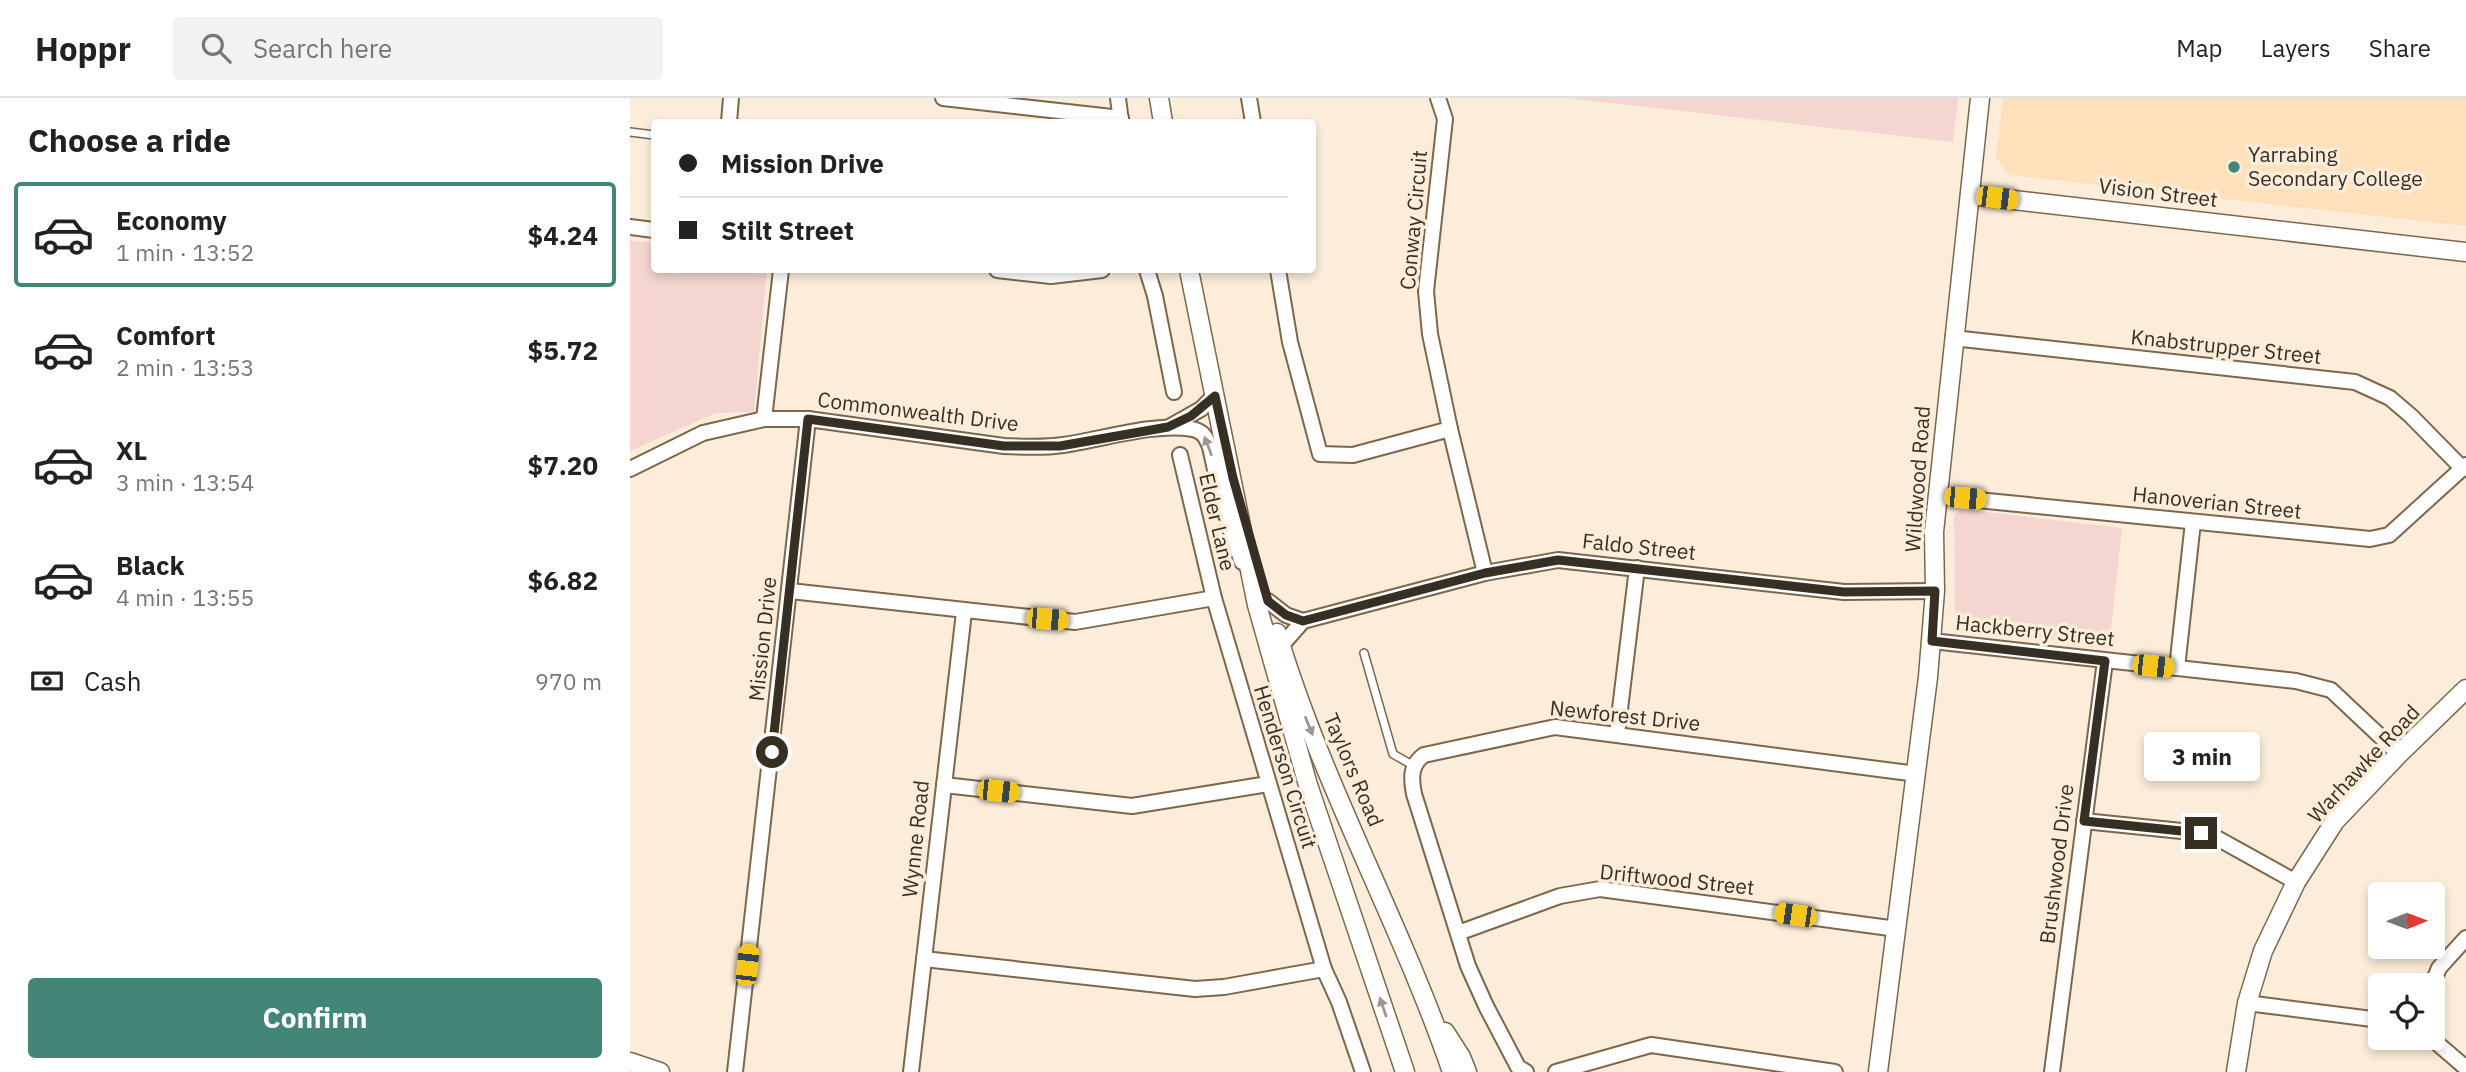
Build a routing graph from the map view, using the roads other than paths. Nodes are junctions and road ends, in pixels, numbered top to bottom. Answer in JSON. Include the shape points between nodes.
{"nodes":[{"id":1,"x":731,"y":98,"type":"edge"},
{"id":2,"x":943,"y":98,"type":"edge"},
{"id":3,"x":1118,"y":98,"type":"edge"},
{"id":4,"x":1159,"y":98,"type":"edge"},
{"id":5,"x":1166,"y":98,"type":"edge"},
{"id":6,"x":1249,"y":98,"type":"edge"},
{"id":7,"x":1438,"y":98,"type":"edge"},
{"id":8,"x":1980,"y":98,"type":"edge"},
{"id":9,"x":729,"y":119,"type":"edge"},
{"id":10,"x":1113,"y":119,"type":"edge"},
{"id":11,"x":1121,"y":119,"type":"edge"},
{"id":12,"x":1164,"y":119,"type":"edge"},
{"id":13,"x":1165,"y":119,"type":"edge"},
{"id":14,"x":1252,"y":119,"type":"edge"},
{"id":15,"x":630,"y":132,"type":"edge"},
{"id":16,"x":651,"y":135,"type":"edge"},
{"id":17,"x":1970,"y":195,"type":"junction"},
{"id":18,"x":630,"y":227,"type":"edge"},
{"id":19,"x":651,"y":230,"type":"edge"},
{"id":20,"x":2466,"y":252,"type":"edge"},
{"id":21,"x":780,"y":273,"type":"edge"},
{"id":22,"x":1024,"y":273,"type":"edge"},
{"id":23,"x":1076,"y":273,"type":"edge"},
{"id":24,"x":1148,"y":273,"type":"edge"},
{"id":25,"x":1190,"y":273,"type":"edge"},
{"id":26,"x":1278,"y":273,"type":"edge"},
{"id":27,"x":1953,"y":338,"type":"junction"},
{"id":28,"x":1174,"y":392,"type":"dead end"},
{"id":29,"x":1215,"y":396,"type":"junction"},
{"id":30,"x":764,"y":419,"type":"junction"},
{"id":31,"x":808,"y":419,"type":"junction"},
{"id":32,"x":1168,"y":427,"type":"junction"},
{"id":33,"x":1450,"y":429,"type":"junction"},
{"id":34,"x":1180,"y":456,"type":"dead end"},
{"id":35,"x":2464,"y":467,"type":"edge"},
{"id":36,"x":630,"y":469,"type":"edge"},
{"id":37,"x":1937,"y":496,"type":"junction"},
{"id":38,"x":2193,"y":522,"type":"junction"},
{"id":39,"x":1637,"y":568,"type":"junction"},
{"id":40,"x":1485,"y":573,"type":"junction"},
{"id":41,"x":1935,"y":591,"type":"junction"},
{"id":42,"x":790,"y":592,"type":"junction"},
{"id":43,"x":1214,"y":598,"type":"junction"},
{"id":44,"x":1262,"y":603,"type":"junction"},
{"id":45,"x":964,"y":612,"type":"junction"},
{"id":46,"x":1303,"y":621,"type":"junction"},
{"id":47,"x":1932,"y":641,"type":"junction"},
{"id":48,"x":1281,"y":646,"type":"junction"},
{"id":49,"x":1364,"y":653,"type":"dead end"},
{"id":50,"x":2105,"y":661,"type":"junction"},
{"id":51,"x":2177,"y":668,"type":"junction"},
{"id":52,"x":2466,"y":689,"type":"edge"},
{"id":53,"x":1617,"y":734,"type":"junction"},
{"id":54,"x":2399,"y":754,"type":"junction"},
{"id":55,"x":1414,"y":766,"type":"junction"},
{"id":56,"x":1917,"y":774,"type":"junction"},
{"id":57,"x":1268,"y":784,"type":"junction"},
{"id":58,"x":944,"y":785,"type":"junction"},
{"id":59,"x":2084,"y":821,"type":"junction"},
{"id":60,"x":2296,"y":882,"type":"junction"},
{"id":61,"x":1897,"y":929,"type":"junction"},
{"id":62,"x":1458,"y":933,"type":"junction"},
{"id":63,"x":2466,"y":937,"type":"edge"},
{"id":64,"x":924,"y":959,"type":"junction"},
{"id":65,"x":1324,"y":969,"type":"junction"},
{"id":66,"x":2437,"y":973,"type":"edge"},
{"id":67,"x":2247,"y":1003,"type":"junction"},
{"id":68,"x":1430,"y":1009,"type":"junction"},
{"id":69,"x":2368,"y":1018,"type":"edge"},
{"id":70,"x":2445,"y":1050,"type":"edge"},
{"id":71,"x":630,"y":1062,"type":"edge"},
{"id":72,"x":2466,"y":1068,"type":"edge"},
{"id":73,"x":655,"y":1071,"type":"edge"},
{"id":74,"x":735,"y":1072,"type":"edge"},
{"id":75,"x":911,"y":1072,"type":"edge"},
{"id":76,"x":1363,"y":1072,"type":"edge"},
{"id":77,"x":1405,"y":1072,"type":"edge"},
{"id":78,"x":1452,"y":1072,"type":"edge"},
{"id":79,"x":1467,"y":1072,"type":"edge"},
{"id":80,"x":1526,"y":1072,"type":"edge"},
{"id":81,"x":1556,"y":1072,"type":"edge"},
{"id":82,"x":1835,"y":1072,"type":"edge"},
{"id":83,"x":1878,"y":1072,"type":"edge"},
{"id":84,"x":2052,"y":1072,"type":"edge"},
{"id":85,"x":2236,"y":1072,"type":"edge"}],
"edges":[{"from":1,"to":9,"type":"street"},
{"from":2,"to":10,"type":"street"},
{"from":3,"to":11,"type":"street"},
{"from":4,"to":12,"type":"street"},
{"from":5,"to":13,"type":"street"},
{"from":6,"to":14,"type":"street"},
{"from":7,"to":33,"type":"street","name":"Conway Circuit","via":[[1445,119],[1426,291]]},
{"from":8,"to":17,"type":"street","name":"Wildwood Road"},
{"from":15,"to":16,"type":"lane"},
{"from":17,"to":20,"type":"street","name":"Vision Street"},
{"from":17,"to":27,"type":"street","name":"Wildwood Road"},
{"from":18,"to":19,"type":"street"},
{"from":21,"to":30,"type":"street"},
{"from":22,"to":23,"type":"street"},
{"from":24,"to":28,"type":"street"},
{"from":25,"to":29,"type":"street","name":"Taylors Road"},
{"from":26,"to":33,"type":"street","via":[[1290,342],[1320,454],[1353,455]]},
{"from":27,"to":35,"type":"street","name":"Knabstrupper Street","via":[[2356,383],[2390,398]]},
{"from":27,"to":37,"type":"street","name":"Wildwood Road"},
{"from":29,"to":32,"type":"street","name":"Commonwealth Drive"},
{"from":29,"to":44,"type":"street","name":"Taylors Road"},
{"from":30,"to":31,"type":"street","name":"Commonwealth Drive"},
{"from":30,"to":36,"type":"street","name":"Commonwealth Drive","via":[[703,433]]},
{"from":31,"to":32,"type":"street","name":"Commonwealth Drive","via":[[1025,447],[1060,446]]},
{"from":31,"to":42,"type":"street","name":"Mission Drive"},
{"from":44,"to":32,"type":"street","name":"Commonwealth Drive","one_way":true,"via":[[1225,515],[1206,436],[1193,429]]},
{"from":33,"to":40,"type":"street","name":"Conway Circuit"},
{"from":34,"to":43,"type":"street","name":"Elder Lane"},
{"from":35,"to":38,"type":"street","name":"Hanoverian Street","via":[[2389,535],[2370,539]]},
{"from":37,"to":38,"type":"street","name":"Hanoverian Street"},
{"from":37,"to":41,"type":"street","name":"Wildwood Road"},
{"from":38,"to":51,"type":"street"},
{"from":39,"to":40,"type":"street","name":"Faldo Street","via":[[1558,560]]},
{"from":39,"to":41,"type":"street","name":"Faldo Street","via":[[1844,592]]},
{"from":39,"to":53,"type":"street"},
{"from":40,"to":46,"type":"street","name":"Faldo Street"},
{"from":41,"to":47,"type":"street","name":"Wildwood Road"},
{"from":42,"to":45,"type":"street"},
{"from":42,"to":74,"type":"street","name":"Mission Drive"},
{"from":43,"to":45,"type":"street","via":[[1075,622]]},
{"from":43,"to":57,"type":"street","name":"Henderson Circuit"},
{"from":44,"to":46,"type":"street"},
{"from":44,"to":48,"type":"street","name":"Taylors Road"},
{"from":77,"to":44,"type":"street","name":"Taylors Road","one_way":true,"via":[[1308,785]]},
{"from":45,"to":58,"type":"street","name":"Wynne Road"},
{"from":46,"to":48,"type":"street"},
{"from":47,"to":50,"type":"street","name":"Hackberry Street"},
{"from":47,"to":56,"type":"street","name":"Wildwood Road"},
{"from":48,"to":68,"type":"street","name":"Taylors Road","one_way":true,"via":[[1322,758]]},
{"from":49,"to":55,"type":"lane","via":[[1393,754]]},
{"from":50,"to":51,"type":"street","name":"Hackberry Street"},
{"from":50,"to":59,"type":"street","name":"Brushwood Drive"},
{"from":51,"to":54,"type":"street","name":"Hackberry Street","via":[[2296,681],[2331,690]]},
{"from":52,"to":54,"type":"street","name":"Warhawke Road"},
{"from":53,"to":55,"type":"street","name":"Newforest Drive","via":[[1541,728],[1424,755]]},
{"from":53,"to":56,"type":"street","name":"Newforest Drive"},
{"from":54,"to":60,"type":"street","name":"Warhawke Road","via":[[2335,821]]},
{"from":55,"to":62,"type":"street","via":[[1414,794]]},
{"from":56,"to":61,"type":"street","name":"Wildwood Road"},
{"from":57,"to":58,"type":"street","via":[[1132,806]]},
{"from":57,"to":65,"type":"street","name":"Henderson Circuit"},
{"from":58,"to":64,"type":"street","name":"Wynne Road"},
{"from":59,"to":60,"type":"street","via":[[2215,837]]},
{"from":59,"to":84,"type":"street","name":"Brushwood Drive"},
{"from":60,"to":67,"type":"street","name":"Warhawke Road","via":[[2263,951]]},
{"from":61,"to":62,"type":"street","name":"Driftwood Street","via":[[1600,889],[1560,896]]},
{"from":61,"to":83,"type":"street","name":"Wildwood Road"},
{"from":62,"to":80,"type":"street","via":[[1486,1006],[1518,1067]]},
{"from":63,"to":66,"type":"street"},
{"from":64,"to":65,"type":"street","via":[[1195,989]]},
{"from":64,"to":75,"type":"street","name":"Wynne Road"},
{"from":65,"to":76,"type":"street","name":"Henderson Circuit"},
{"from":67,"to":69,"type":"street"},
{"from":67,"to":85,"type":"street","name":"Warhawke Road"},
{"from":68,"to":78,"type":"street","name":"Taylors Road"},
{"from":68,"to":79,"type":"street"},
{"from":70,"to":72,"type":"street"},
{"from":71,"to":73,"type":"street"},
{"from":81,"to":82,"type":"street","via":[[1651,1045]]}]}
